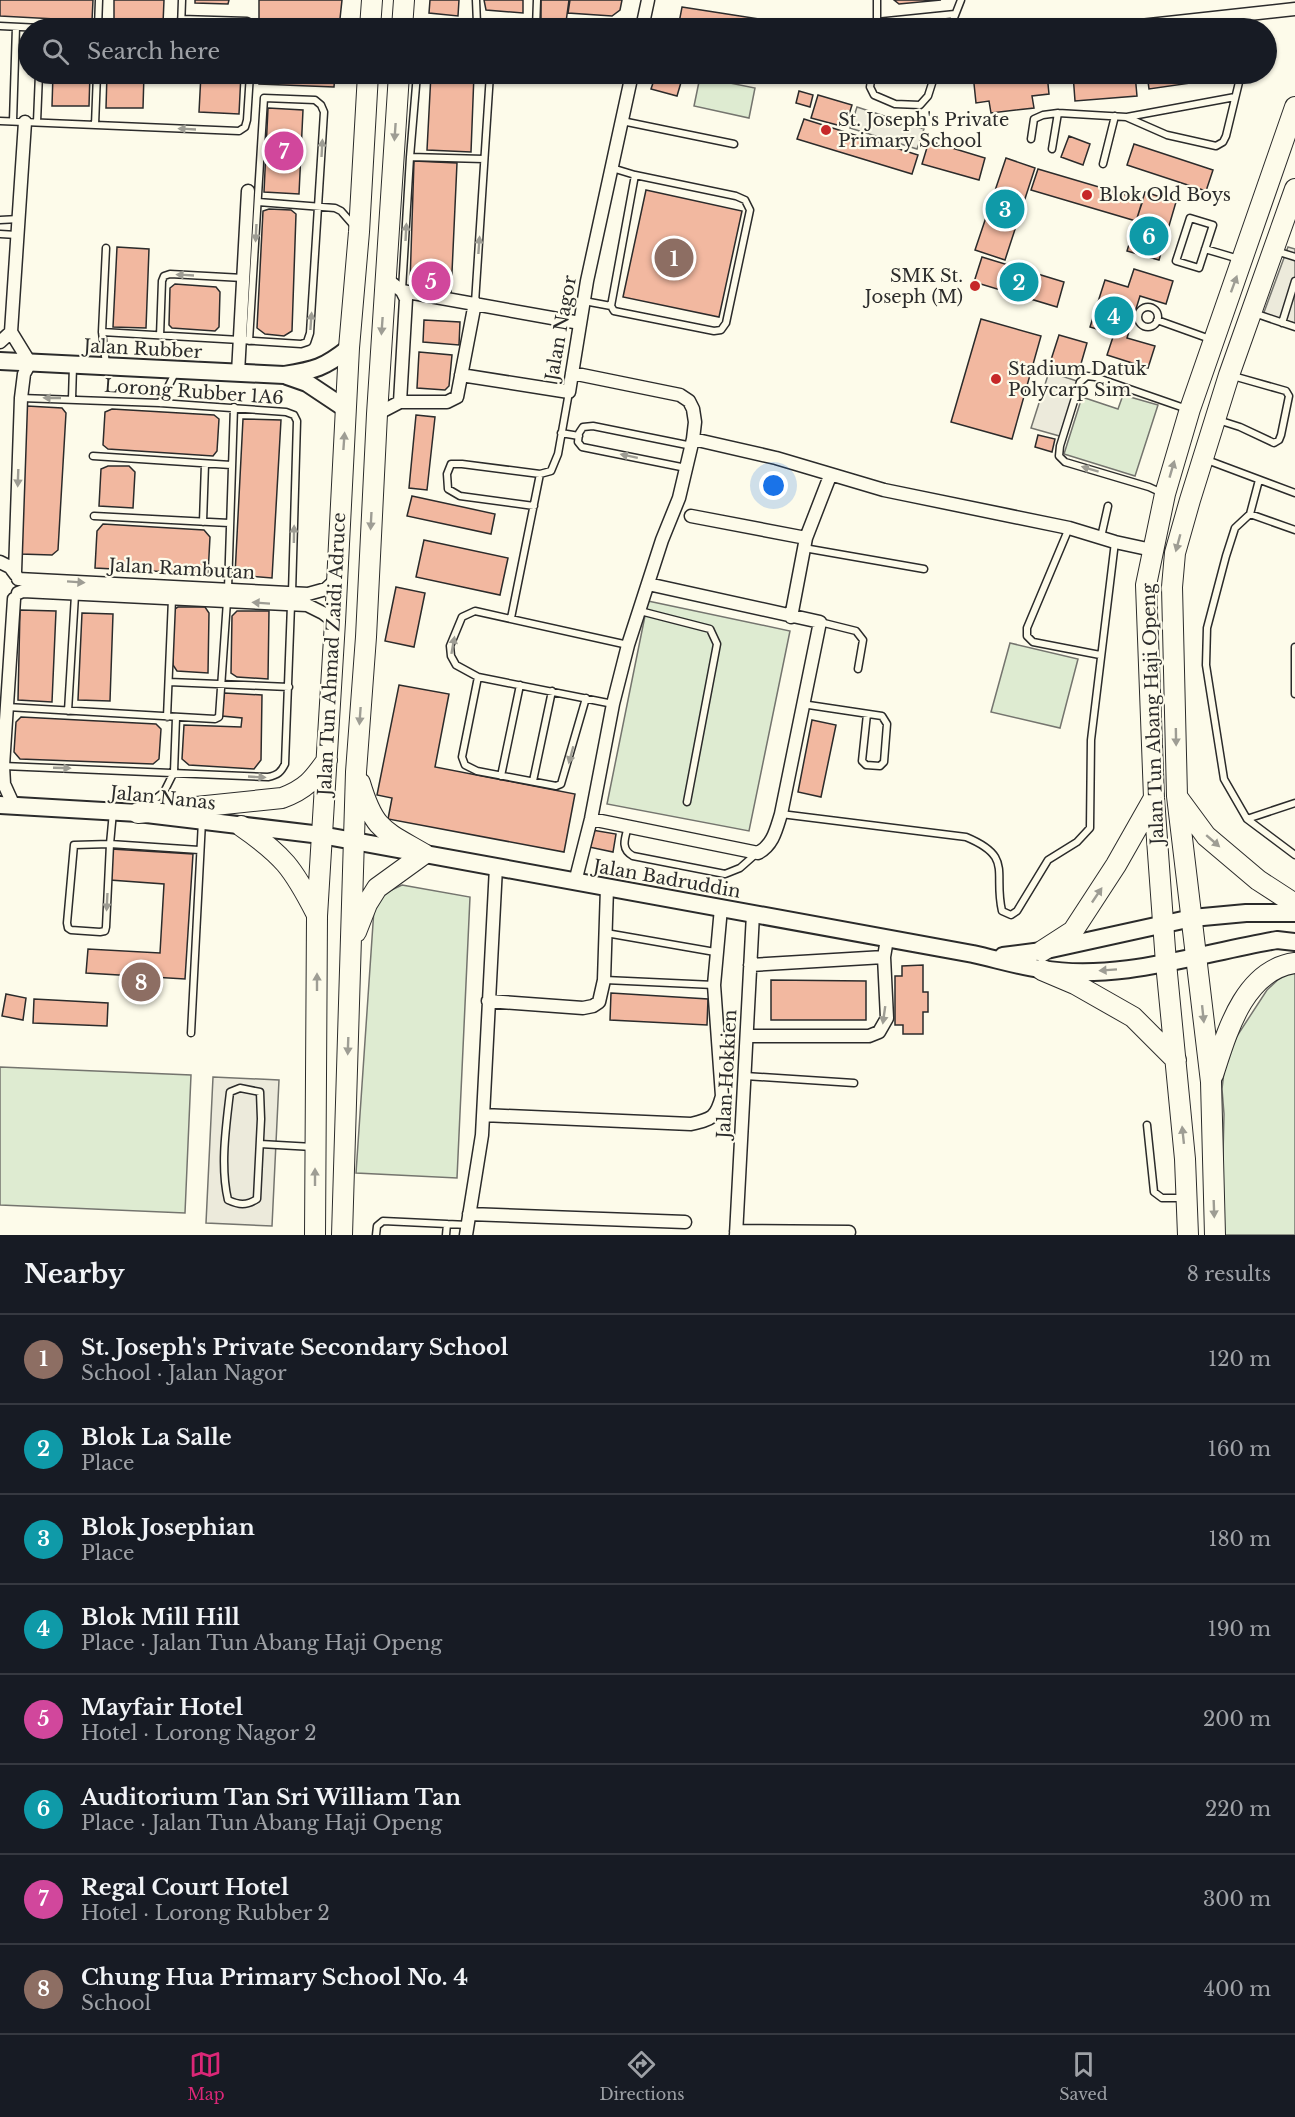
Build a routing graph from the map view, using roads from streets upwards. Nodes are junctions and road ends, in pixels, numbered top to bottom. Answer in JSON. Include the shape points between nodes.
{"nodes":[{"id":1,"x":372,"y":0,"type":"edge"},
{"id":2,"x":404,"y":0,"type":"edge"},
{"id":3,"x":648,"y":0,"type":"edge"},
{"id":4,"x":1295,"y":9,"type":"edge"},
{"id":5,"x":371,"y":18,"type":"edge"},
{"id":6,"x":403,"y":18,"type":"edge"},
{"id":7,"x":644,"y":18,"type":"edge"},
{"id":8,"x":1252,"y":18,"type":"edge"},
{"id":9,"x":367,"y":84,"type":"edge"},
{"id":10,"x":398,"y":84,"type":"edge"},
{"id":11,"x":630,"y":84,"type":"edge"},
{"id":12,"x":1295,"y":107,"type":"edge"},
{"id":13,"x":25,"y":122,"type":"road end"},
{"id":14,"x":1295,"y":189,"type":"edge"},
{"id":15,"x":248,"y":191,"type":"dead end"},
{"id":16,"x":385,"y":278,"type":"junction"},
{"id":17,"x":402,"y":291,"type":"junction"},
{"id":18,"x":475,"y":303,"type":"junction"},
{"id":19,"x":580,"y":323,"type":"junction"},
{"id":20,"x":11,"y":332,"type":"junction"},
{"id":21,"x":0,"y":342,"type":"edge"},
{"id":22,"x":349,"y":348,"type":"junction"},
{"id":23,"x":0,"y":361,"type":"edge"},
{"id":24,"x":30,"y":363,"type":"junction"},
{"id":25,"x":238,"y":373,"type":"junction"},
{"id":26,"x":572,"y":373,"type":"junction"},
{"id":27,"x":284,"y":375,"type":"junction"},
{"id":28,"x":461,"y":375,"type":"junction"},
{"id":29,"x":400,"y":402,"type":"junction"},
{"id":30,"x":346,"y":409,"type":"junction"},
{"id":31,"x":376,"y":414,"type":"junction"},
{"id":32,"x":692,"y":443,"type":"junction"},
{"id":33,"x":830,"y":476,"type":"junction"},
{"id":34,"x":691,"y":516,"type":"dead end"},
{"id":35,"x":805,"y":543,"type":"junction"},
{"id":36,"x":1152,"y":550,"type":"junction"},
{"id":37,"x":0,"y":562,"type":"edge"},
{"id":38,"x":16,"y":575,"type":"junction"},
{"id":39,"x":338,"y":578,"type":"junction"},
{"id":40,"x":648,"y":584,"type":"junction"},
{"id":41,"x":227,"y":595,"type":"junction"},
{"id":42,"x":16,"y":596,"type":"junction"},
{"id":43,"x":292,"y":599,"type":"junction"},
{"id":44,"x":0,"y":608,"type":"edge"},
{"id":45,"x":791,"y":617,"type":"junction"},
{"id":46,"x":335,"y":622,"type":"junction"},
{"id":47,"x":327,"y":760,"type":"junction"},
{"id":48,"x":356,"y":772,"type":"junction"},
{"id":49,"x":1177,"y":796,"type":"junction"},
{"id":50,"x":1154,"y":798,"type":"junction"},
{"id":51,"x":7,"y":806,"type":"edge"},
{"id":52,"x":138,"y":813,"type":"junction"},
{"id":53,"x":591,"y":819,"type":"junction"},
{"id":54,"x":241,"y":826,"type":"junction"},
{"id":55,"x":321,"y":835,"type":"junction"},
{"id":56,"x":353,"y":841,"type":"junction"},
{"id":57,"x":424,"y":854,"type":"junction"},
{"id":58,"x":496,"y":867,"type":"junction"},
{"id":59,"x":575,"y":882,"type":"junction"},
{"id":60,"x":607,"y":888,"type":"junction"},
{"id":61,"x":1295,"y":904,"type":"edge"},
{"id":62,"x":721,"y":908,"type":"junction"},
{"id":63,"x":1295,"y":913,"type":"edge"},
{"id":64,"x":753,"y":914,"type":"junction"},
{"id":65,"x":317,"y":916,"type":"junction"},
{"id":66,"x":1192,"y":918,"type":"junction"},
{"id":67,"x":1163,"y":925,"type":"junction"},
{"id":68,"x":886,"y":939,"type":"junction"},
{"id":69,"x":1295,"y":942,"type":"edge"},
{"id":70,"x":351,"y":947,"type":"junction"},
{"id":71,"x":1197,"y":956,"type":"junction"},
{"id":72,"x":884,"y":957,"type":"junction"},
{"id":73,"x":1042,"y":960,"type":"junction"},
{"id":74,"x":1166,"y":963,"type":"junction"},
{"id":75,"x":1295,"y":963,"type":"edge"},
{"id":76,"x":750,"y":965,"type":"junction"},
{"id":77,"x":488,"y":1001,"type":"junction"},
{"id":78,"x":747,"y":1036,"type":"junction"},
{"id":79,"x":1176,"y":1060,"type":"junction"},
{"id":80,"x":1210,"y":1082,"type":"junction"},
{"id":81,"x":483,"y":1115,"type":"junction"},
{"id":82,"x":685,"y":1222,"type":"dead end"},
{"id":83,"x":468,"y":1225,"type":"edge"},
{"id":84,"x":849,"y":1232,"type":"dead end"},
{"id":85,"x":736,"y":1233,"type":"edge"},
{"id":86,"x":315,"y":1235,"type":"edge"},
{"id":87,"x":342,"y":1235,"type":"edge"},
{"id":88,"x":1188,"y":1235,"type":"edge"},
{"id":89,"x":1215,"y":1235,"type":"edge"}],
"edges":[{"from":1,"to":5,"type":"main road"},
{"from":2,"to":6,"type":"main road"},
{"from":3,"to":7,"type":"street"},
{"from":4,"to":8,"type":"street"},
{"from":9,"to":22,"type":"main road","name":"Jalan Tun Ahmad Zaidi Adruce"},
{"from":10,"to":16,"type":"main road","name":"Jalan Tun Ahmad Zaidi Adruce","one_way":true},
{"from":11,"to":19,"type":"street","name":"Jalan Nagor"},
{"from":36,"to":12,"type":"main road","name":"Jalan Tun Abang Haji Openg","one_way":true,"via":[[1190,409]]},
{"from":13,"to":20,"type":"street"},
{"from":14,"to":49,"type":"main road","name":"Jalan Tun Abang Haji Openg","one_way":true,"via":[[1229,375],[1175,553],[1172,587]]},
{"from":15,"to":25,"type":"street","via":[[243,278],[245,340]]},
{"from":16,"to":17,"type":"street"},
{"from":16,"to":31,"type":"main road","name":"Jalan Tun Ahmad Zaidi Adruce","one_way":true},
{"from":17,"to":18,"type":"street"},
{"from":17,"to":29,"type":"street","via":[[406,299]]},
{"from":18,"to":19,"type":"street"},
{"from":18,"to":28,"type":"street"},
{"from":19,"to":26,"type":"street","name":"Jalan Nagor"},
{"from":20,"to":21,"type":"street"},
{"from":20,"to":24,"type":"street"},
{"from":22,"to":27,"type":"main road","name":"Jalan Rubber","via":[[329,364]]},
{"from":22,"to":30,"type":"main road","name":"Jalan Tun Ahmad Zaidi Adruce"},
{"from":23,"to":24,"type":"main road","name":"Jalan Rubber"},
{"from":24,"to":25,"type":"main road","name":"Jalan Rubber"},
{"from":24,"to":38,"type":"street","one_way":true,"via":[[24,374],[21,398]]},
{"from":25,"to":27,"type":"main road","name":"Jalan Rubber"},
{"from":26,"to":28,"type":"street","name":"Jalan Nagor","via":[[568,392]]},
{"from":26,"to":32,"type":"street","via":[[680,395],[693,409]]},
{"from":27,"to":30,"type":"main road","name":"Jalan Rubber","via":[[307,382]]},
{"from":28,"to":29,"type":"street","via":[[457,397],[447,402]]},
{"from":29,"to":31,"type":"street"},
{"from":39,"to":30,"type":"main road","name":"Jalan Tun Ahmad Zaidi Adruce","one_way":true},
{"from":31,"to":48,"type":"main road","name":"Jalan Tun Ahmad Zaidi Adruce","one_way":true},
{"from":32,"to":33,"type":"street","via":[[776,458]]},
{"from":32,"to":40,"type":"street","via":[[676,507]]},
{"from":33,"to":35,"type":"street"},
{"from":33,"to":36,"type":"street"},
{"from":34,"to":35,"type":"street"},
{"from":35,"to":45,"type":"street"},
{"from":36,"to":50,"type":"main road","name":"Jalan Tun Abang Haji Openg","via":[[1146,585]]},
{"from":37,"to":38,"type":"street"},
{"from":38,"to":41,"type":"street","name":"Jalan Rambutan","one_way":true},
{"from":38,"to":42,"type":"street"},
{"from":39,"to":43,"type":"street","name":"Jalan Rambutan","via":[[326,590]]},
{"from":39,"to":46,"type":"main road","name":"Jalan Tun Ahmad Zaidi Adruce"},
{"from":40,"to":45,"type":"street"},
{"from":40,"to":53,"type":"street","via":[[613,704]]},
{"from":41,"to":42,"type":"street","name":"Jalan Rambutan","via":[[172,599],[23,591]]},
{"from":41,"to":43,"type":"street","name":"Jalan Rambutan"},
{"from":42,"to":44,"type":"street"},
{"from":42,"to":51,"type":"street","via":[[3,766]]},
{"from":43,"to":46,"type":"street","name":"Jalan Rambutan"},
{"from":45,"to":53,"type":"street","via":[[820,622],[781,814],[766,849],[758,853]]},
{"from":46,"to":47,"type":"main road","name":"Jalan Tun Ahmad Zaidi Adruce"},
{"from":47,"to":52,"type":"main road","via":[[299,792],[282,798]]},
{"from":47,"to":55,"type":"main road","name":"Jalan Tun Ahmad Zaidi Adruce"},
{"from":48,"to":56,"type":"main road","name":"Jalan Tun Ahmad Zaidi Adruce"},
{"from":48,"to":57,"type":"main road","via":[[371,816],[384,831]]},
{"from":49,"to":61,"type":"main road","one_way":true,"via":[[1206,836],[1258,880]]},
{"from":49,"to":66,"type":"main road","name":"Jalan Tun Abang Haji Openg"},
{"from":50,"to":67,"type":"main road","name":"Jalan Tun Abang Haji Openg"},
{"from":73,"to":50,"type":"main road","one_way":true,"via":[[1073,931]]},
{"from":51,"to":52,"type":"main road","name":"Jalan Nanas"},
{"from":52,"to":54,"type":"main road","name":"Jalan Nanas"},
{"from":53,"to":59,"type":"street"},
{"from":54,"to":55,"type":"main road","name":"Jalan Nanas"},
{"from":54,"to":65,"type":"main road","via":[[284,860]]},
{"from":55,"to":56,"type":"main road","name":"Jalan Nanas"},
{"from":55,"to":65,"type":"main road","name":"Jalan Tun Ahmad Zaidi Adruce"},
{"from":56,"to":57,"type":"main road","name":"Jalan Badruddin"},
{"from":56,"to":70,"type":"main road","name":"Jalan Tun Ahmad Zaidi Adruce"},
{"from":57,"to":58,"type":"main road","name":"Jalan Badruddin"},
{"from":57,"to":70,"type":"main road","via":[[376,888]]},
{"from":58,"to":59,"type":"main road","name":"Jalan Badruddin"},
{"from":58,"to":77,"type":"street"},
{"from":59,"to":60,"type":"main road","name":"Jalan Badruddin"},
{"from":60,"to":62,"type":"main road","name":"Jalan Badruddin"},
{"from":60,"to":77,"type":"street","via":[[604,980],[599,1002],[583,1008]]},
{"from":62,"to":64,"type":"main road","name":"Jalan Badruddin"},
{"from":62,"to":81,"type":"street","via":[[714,986],[722,1096],[718,1111],[708,1120],[690,1124]]},
{"from":63,"to":66,"type":"main road","name":"Jalan Badruddin"},
{"from":64,"to":68,"type":"main road","name":"Jalan Badruddin"},
{"from":64,"to":76,"type":"street","name":"Jalan Hokkien"},
{"from":86,"to":65,"type":"main road","name":"Jalan Tun Ahmad Zaidi Adruce","one_way":true},
{"from":66,"to":67,"type":"main road","name":"Jalan Badruddin"},
{"from":66,"to":71,"type":"main road","name":"Jalan Tun Abang Haji Openg"},
{"from":67,"to":73,"type":"main road","name":"Jalan Badruddin"},
{"from":67,"to":74,"type":"main road","name":"Jalan Tun Abang Haji Openg"},
{"from":68,"to":72,"type":"street"},
{"from":68,"to":73,"type":"main road","name":"Jalan Badruddin","via":[[974,954]]},
{"from":69,"to":71,"type":"main road","name":"Jalan Badruddin","via":[[1276,940]]},
{"from":70,"to":87,"type":"main road","name":"Jalan Tun Ahmad Zaidi Adruce","one_way":true},
{"from":71,"to":74,"type":"main road","name":"Jalan Badruddin"},
{"from":71,"to":80,"type":"main road","name":"Jalan Tun Abang Haji Openg","one_way":true},
{"from":72,"to":76,"type":"street"},
{"from":72,"to":78,"type":"street","one_way":true,"via":[[886,1018],[879,1032],[869,1036]]},
{"from":74,"to":73,"type":"main road","name":"Jalan Badruddin","one_way":true,"via":[[1111,970]]},
{"from":73,"to":79,"type":"main road","via":[[1133,1017]]},
{"from":74,"to":79,"type":"main road","name":"Jalan Tun Abang Haji Openg"},
{"from":75,"to":80,"type":"main road","via":[[1261,976],[1246,995]]},
{"from":76,"to":78,"type":"street","name":"Jalan Hokkien"},
{"from":77,"to":81,"type":"street"},
{"from":78,"to":85,"type":"street","name":"Jalan Hokkien"},
{"from":88,"to":79,"type":"main road","name":"Jalan Tun Abang Haji Openg","one_way":true},
{"from":80,"to":89,"type":"main road","name":"Jalan Tun Abang Haji Openg","one_way":true},
{"from":81,"to":83,"type":"street"},
{"from":82,"to":83,"type":"street"},
{"from":84,"to":85,"type":"street"}]}
